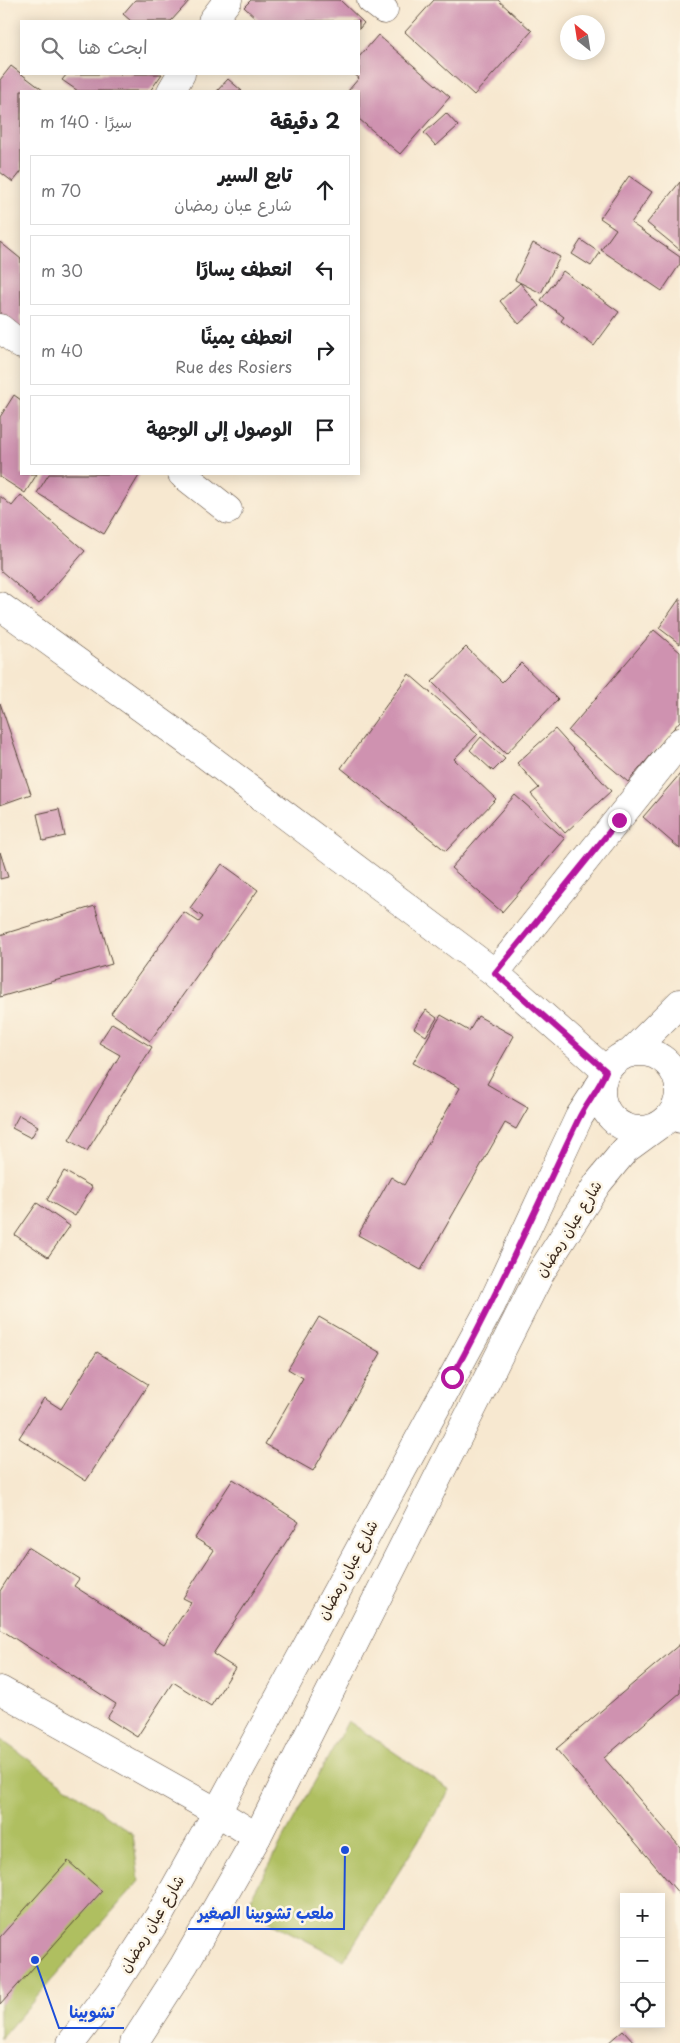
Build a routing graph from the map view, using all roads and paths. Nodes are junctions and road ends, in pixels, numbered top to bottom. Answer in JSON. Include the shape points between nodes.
{"nodes":[{"id":1,"x":228,"y":0,"type":"edge"},
{"id":2,"x":213,"y":20,"type":"edge"},
{"id":3,"x":180,"y":75,"type":"edge"},
{"id":4,"x":172,"y":90,"type":"edge"},
{"id":5,"x":0,"y":328,"type":"edge"},
{"id":6,"x":20,"y":344,"type":"edge"},
{"id":7,"x":183,"y":475,"type":"edge"},
{"id":8,"x":228,"y":510,"type":"dead end"},
{"id":9,"x":0,"y":606,"type":"edge"},
{"id":10,"x":680,"y":742,"type":"edge"},
{"id":11,"x":495,"y":973,"type":"junction"},
{"id":12,"x":680,"y":1004,"type":"edge"},
{"id":13,"x":631,"y":1052,"type":"junction"},
{"id":14,"x":604,"y":1077,"type":"junction"},
{"id":15,"x":675,"y":1111,"type":"edge"},
{"id":16,"x":0,"y":1690,"type":"edge"},
{"id":17,"x":217,"y":1812,"type":"junction"},
{"id":18,"x":257,"y":1837,"type":"junction"},
{"id":19,"x":71,"y":2043,"type":"edge"},
{"id":20,"x":134,"y":2043,"type":"edge"}],
"edges":[{"from":1,"to":2,"type":"street"},
{"from":3,"to":4,"type":"street"},
{"from":5,"to":6,"type":"street"},
{"from":7,"to":8,"type":"street"},
{"from":9,"to":11,"type":"street","via":[[183,738]]},
{"from":10,"to":11,"type":"street"},
{"from":11,"to":14,"type":"street"},
{"from":12,"to":13,"type":"street"},
{"from":13,"to":14,"type":"street","via":[[618,1058]]},
{"from":13,"to":15,"type":"street","via":[[658,1056],[669,1064],[679,1088]]},
{"from":14,"to":15,"type":"street","via":[[600,1097],[605,1110],[623,1127],[650,1129]]},
{"from":14,"to":17,"type":"street","name":"شارع عبان رمضان","via":[[579,1117],[491,1306]]},
{"from":15,"to":18,"type":"street","name":"شارع عبان رمضان","via":[[625,1150],[598,1182],[541,1272]]},
{"from":16,"to":17,"type":"street"},
{"from":17,"to":18,"type":"street"},
{"from":17,"to":19,"type":"street","name":"شارع عبان رمضان","via":[[154,1924],[110,1992]]},
{"from":18,"to":20,"type":"street","name":"شارع عبان رمضان","via":[[184,1965]]}]}
